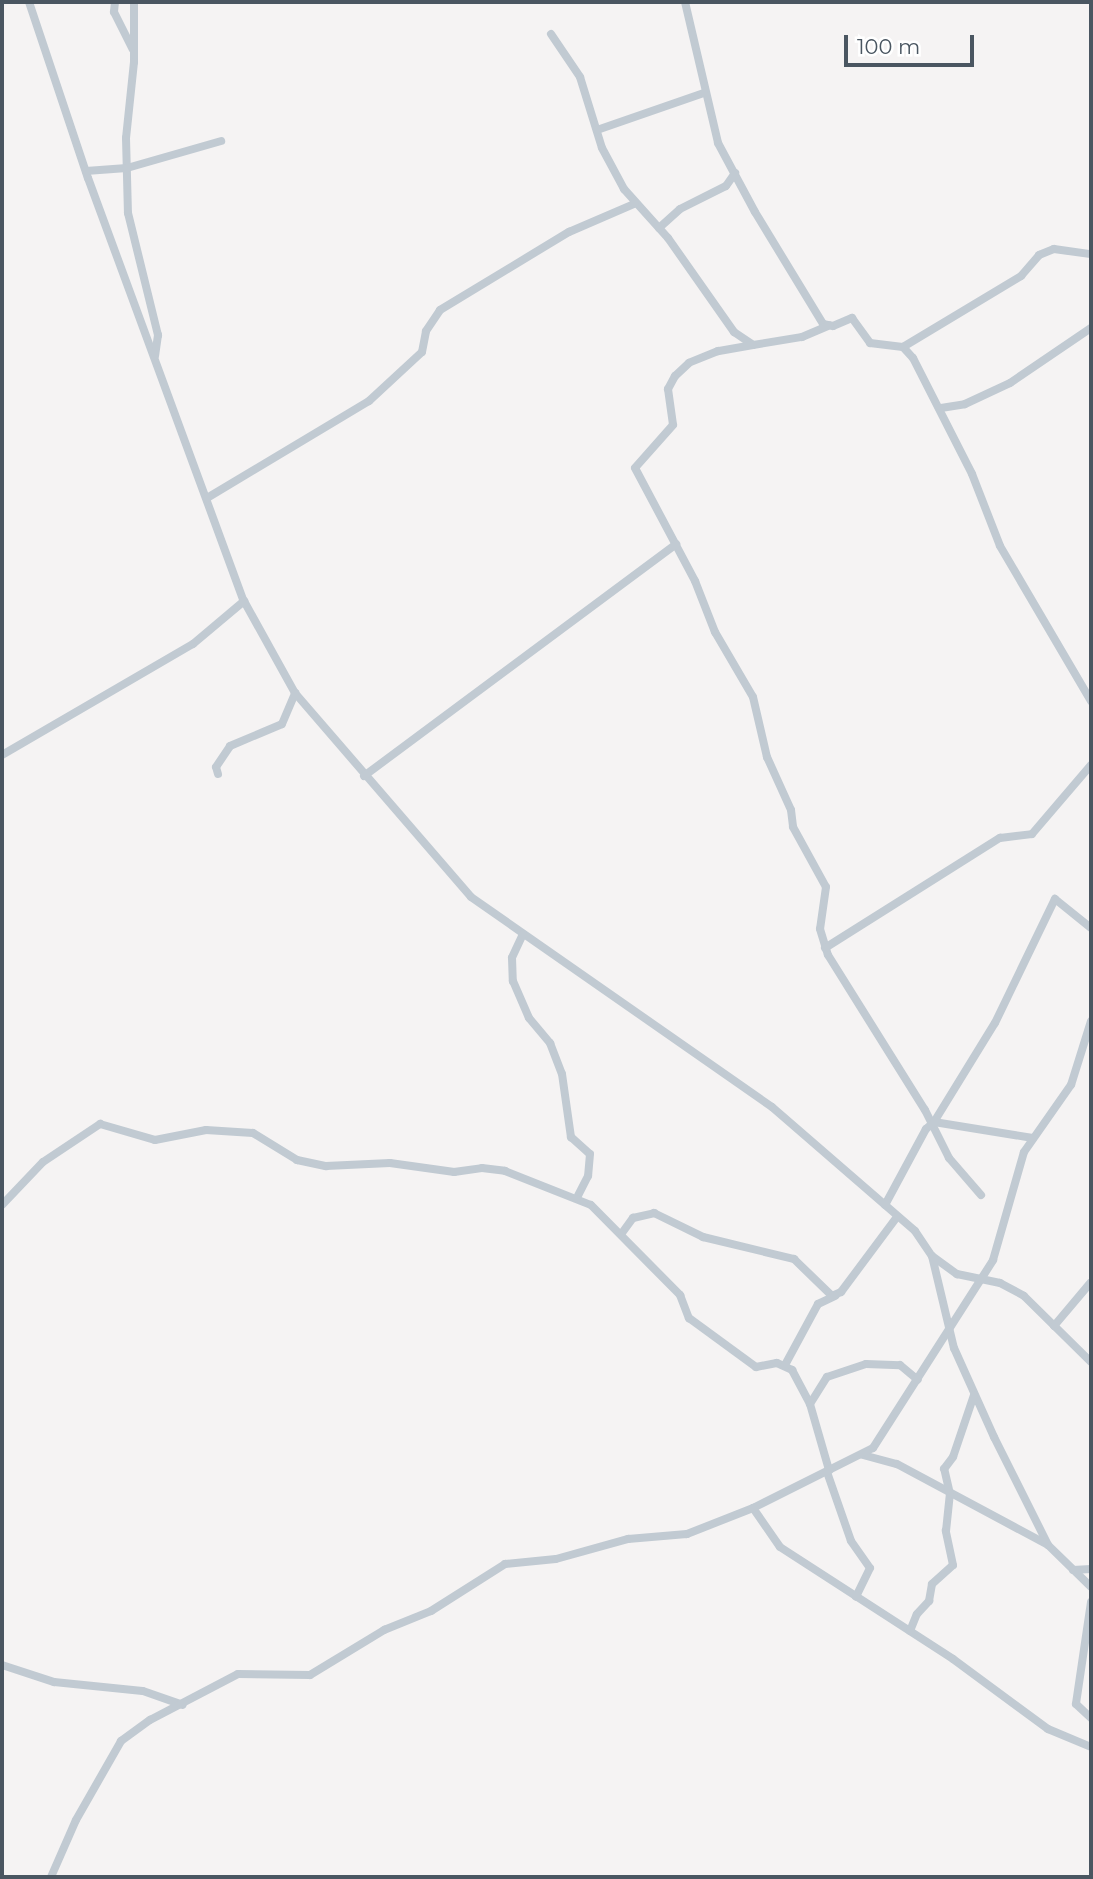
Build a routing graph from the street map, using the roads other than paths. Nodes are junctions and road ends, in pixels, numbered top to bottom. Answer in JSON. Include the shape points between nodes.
{"nodes":[{"id":1,"x":29,"y":2,"type":"edge"},
{"id":2,"x":115,"y":2,"type":"edge"},
{"id":3,"x":134,"y":2,"type":"edge"},
{"id":4,"x":685,"y":2,"type":"edge"},
{"id":5,"x":551,"y":34,"type":"dead end"},
{"id":6,"x":134,"y":52,"type":"junction"},
{"id":7,"x":704,"y":93,"type":"junction"},
{"id":8,"x":597,"y":130,"type":"junction"},
{"id":9,"x":221,"y":141,"type":"dead end"},
{"id":10,"x":127,"y":168,"type":"junction"},
{"id":11,"x":86,"y":171,"type":"junction"},
{"id":12,"x":735,"y":173,"type":"junction"},
{"id":13,"x":634,"y":204,"type":"junction"},
{"id":14,"x":659,"y":228,"type":"junction"},
{"id":15,"x":1091,"y":254,"type":"edge"},
{"id":16,"x":833,"y":324,"type":"junction"},
{"id":17,"x":1091,"y":328,"type":"edge"},
{"id":18,"x":753,"y":345,"type":"junction"},
{"id":19,"x":904,"y":347,"type":"junction"},
{"id":20,"x":155,"y":356,"type":"junction"},
{"id":21,"x":941,"y":408,"type":"junction"},
{"id":22,"x":207,"y":498,"type":"junction"},
{"id":23,"x":676,"y":544,"type":"junction"},
{"id":24,"x":244,"y":601,"type":"junction"},
{"id":25,"x":295,"y":693,"type":"junction"},
{"id":26,"x":1091,"y":701,"type":"edge"},
{"id":27,"x":2,"y":755,"type":"edge"},
{"id":28,"x":1091,"y":765,"type":"edge"},
{"id":29,"x":218,"y":774,"type":"dead end"},
{"id":30,"x":365,"y":776,"type":"junction"},
{"id":31,"x":1091,"y":928,"type":"edge"},
{"id":32,"x":523,"y":934,"type":"junction"},
{"id":33,"x":825,"y":948,"type":"junction"},
{"id":34,"x":1091,"y":1021,"type":"edge"},
{"id":35,"x":933,"y":1123,"type":"junction"},
{"id":36,"x":1033,"y":1138,"type":"junction"},
{"id":37,"x":981,"y":1195,"type":"dead end"},
{"id":38,"x":578,"y":1196,"type":"junction"},
{"id":39,"x":2,"y":1205,"type":"edge"},
{"id":40,"x":885,"y":1205,"type":"junction"},
{"id":41,"x":897,"y":1217,"type":"junction"},
{"id":42,"x":622,"y":1233,"type":"junction"},
{"id":43,"x":932,"y":1256,"type":"junction"},
{"id":44,"x":982,"y":1279,"type":"junction"},
{"id":45,"x":1091,"y":1282,"type":"edge"},
{"id":46,"x":837,"y":1294,"type":"junction"},
{"id":47,"x":949,"y":1325,"type":"junction"},
{"id":48,"x":1054,"y":1326,"type":"junction"},
{"id":49,"x":1091,"y":1363,"type":"edge"},
{"id":50,"x":785,"y":1365,"type":"junction"},
{"id":51,"x":918,"y":1380,"type":"junction"},
{"id":52,"x":974,"y":1395,"type":"junction"},
{"id":53,"x":810,"y":1404,"type":"junction"},
{"id":54,"x":863,"y":1455,"type":"junction"},
{"id":55,"x":828,"y":1471,"type":"junction"},
{"id":56,"x":950,"y":1494,"type":"junction"},
{"id":57,"x":753,"y":1508,"type":"junction"},
{"id":58,"x":1048,"y":1545,"type":"junction"},
{"id":59,"x":1091,"y":1569,"type":"edge"},
{"id":60,"x":1073,"y":1570,"type":"junction"},
{"id":61,"x":1091,"y":1587,"type":"edge"},
{"id":62,"x":856,"y":1597,"type":"junction"},
{"id":63,"x":1091,"y":1602,"type":"edge"},
{"id":64,"x":909,"y":1631,"type":"junction"},
{"id":65,"x":2,"y":1665,"type":"edge"},
{"id":66,"x":183,"y":1705,"type":"junction"},
{"id":67,"x":1091,"y":1718,"type":"edge"},
{"id":68,"x":1091,"y":1747,"type":"edge"},
{"id":69,"x":51,"y":1877,"type":"edge"}],
"edges":[{"from":1,"to":11,"type":"street"},
{"from":2,"to":6,"type":"street","via":[[114,12]]},
{"from":3,"to":6,"type":"street"},
{"from":4,"to":7,"type":"street"},
{"from":5,"to":8,"type":"street","via":[[580,77]]},
{"from":6,"to":10,"type":"street"},
{"from":7,"to":8,"type":"street"},
{"from":7,"to":12,"type":"street","via":[[718,143]]},
{"from":8,"to":13,"type":"street"},
{"from":9,"to":10,"type":"street"},
{"from":10,"to":11,"type":"street"},
{"from":10,"to":20,"type":"street","via":[[128,213],[158,335]]},
{"from":11,"to":20,"type":"street"},
{"from":12,"to":14,"type":"street","via":[[726,186],[680,209]]},
{"from":12,"to":16,"type":"street","via":[[823,324]]},
{"from":13,"to":14,"type":"street"},
{"from":13,"to":22,"type":"street","via":[[569,232],[440,310],[426,331],[422,352],[369,401]]},
{"from":14,"to":18,"type":"street","via":[[720,317]]},
{"from":15,"to":19,"type":"street","via":[[1054,249],[1039,255],[1021,276]]},
{"from":16,"to":18,"type":"street","via":[[802,337]]},
{"from":16,"to":19,"type":"street","via":[[852,318],[875,346]]},
{"from":17,"to":21,"type":"street","via":[[1010,383],[965,404]]},
{"from":18,"to":23,"type":"street","via":[[718,351],[682,369],[668,389],[673,425],[637,461],[640,482]]},
{"from":19,"to":21,"type":"street"},
{"from":20,"to":22,"type":"street"},
{"from":21,"to":26,"type":"street","via":[[1000,546]]},
{"from":22,"to":24,"type":"street"},
{"from":23,"to":30,"type":"street"},
{"from":23,"to":33,"type":"street","via":[[715,632],[753,697],[767,757],[791,810],[793,827],[826,887],[820,929]]},
{"from":24,"to":25,"type":"street"},
{"from":24,"to":27,"type":"street","via":[[193,644]]},
{"from":25,"to":29,"type":"street","via":[[282,724],[230,746],[216,767]]},
{"from":25,"to":30,"type":"street"},
{"from":28,"to":33,"type":"street","via":[[1032,834],[1000,838]]},
{"from":30,"to":32,"type":"street","via":[[454,881]]},
{"from":31,"to":35,"type":"street","via":[[1055,899],[995,1023]]},
{"from":32,"to":38,"type":"street","via":[[512,958],[513,981],[529,1018],[550,1043],[562,1073],[571,1137],[590,1154],[588,1176]]},
{"from":32,"to":40,"type":"street","via":[[772,1107]]},
{"from":33,"to":35,"type":"street"},
{"from":34,"to":36,"type":"street","via":[[1071,1085]]},
{"from":35,"to":36,"type":"street"},
{"from":35,"to":37,"type":"street","via":[[949,1158]]},
{"from":35,"to":40,"type":"street"},
{"from":36,"to":44,"type":"street","via":[[1017,1170],[1001,1242]]},
{"from":38,"to":39,"type":"street","via":[[492,1168],[454,1172],[390,1163],[326,1166],[297,1160],[253,1133],[206,1130],[155,1140],[100,1124],[43,1162]]},
{"from":38,"to":42,"type":"street"},
{"from":40,"to":41,"type":"street"},
{"from":41,"to":43,"type":"street","via":[[915,1231]]},
{"from":41,"to":46,"type":"street"},
{"from":42,"to":46,"type":"street","via":[[634,1218],[654,1213],[703,1237],[794,1259],[827,1293]]},
{"from":42,"to":50,"type":"street","via":[[680,1295],[689,1318],[756,1367]]},
{"from":43,"to":44,"type":"street","via":[[957,1274]]},
{"from":43,"to":47,"type":"street"},
{"from":44,"to":47,"type":"street"},
{"from":44,"to":48,"type":"street","via":[[1024,1296]]},
{"from":45,"to":48,"type":"street"},
{"from":46,"to":50,"type":"street","via":[[818,1304]]},
{"from":47,"to":51,"type":"street"},
{"from":47,"to":52,"type":"street"},
{"from":48,"to":49,"type":"street"},
{"from":50,"to":53,"type":"street"},
{"from":51,"to":53,"type":"street","via":[[900,1365],[866,1364],[827,1377]]},
{"from":51,"to":54,"type":"street","via":[[880,1442]]},
{"from":52,"to":56,"type":"street","via":[[955,1452],[944,1469]]},
{"from":52,"to":58,"type":"street"},
{"from":53,"to":55,"type":"street"},
{"from":54,"to":55,"type":"street"},
{"from":54,"to":56,"type":"street","via":[[897,1464]]},
{"from":55,"to":57,"type":"street"},
{"from":55,"to":62,"type":"street","via":[[851,1541],[870,1568]]},
{"from":56,"to":58,"type":"street"},
{"from":56,"to":64,"type":"street","via":[[946,1531],[953,1565],[932,1584],[929,1601]]},
{"from":57,"to":62,"type":"street","via":[[780,1547]]},
{"from":57,"to":66,"type":"street","via":[[687,1534],[628,1539],[556,1559],[505,1564],[320,1671],[238,1674]]},
{"from":58,"to":60,"type":"street"},
{"from":59,"to":60,"type":"street"},
{"from":60,"to":61,"type":"street"},
{"from":62,"to":64,"type":"street"},
{"from":63,"to":67,"type":"street","via":[[1076,1704]]},
{"from":64,"to":68,"type":"street","via":[[1048,1729]]},
{"from":65,"to":66,"type":"street","via":[[54,1682],[143,1691]]},
{"from":66,"to":69,"type":"street","via":[[150,1720],[121,1741],[76,1820]]}]}
